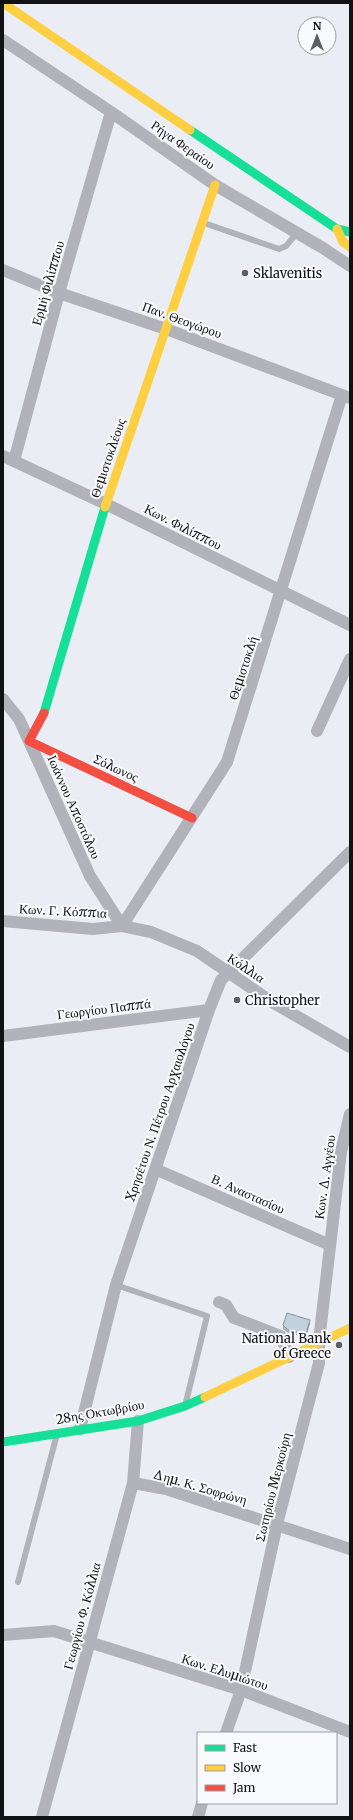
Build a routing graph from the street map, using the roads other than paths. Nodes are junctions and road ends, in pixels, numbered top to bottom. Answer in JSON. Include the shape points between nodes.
{"nodes":[{"id":1,"x":3,"y":3,"type":"edge"},
{"id":2,"x":3,"y":40,"type":"edge"},
{"id":3,"x":111,"y":112,"type":"junction"},
{"id":4,"x":215,"y":184,"type":"junction"},
{"id":5,"x":202,"y":223,"type":"junction"},
{"id":6,"x":337,"y":229,"type":"junction"},
{"id":7,"x":350,"y":232,"type":"edge"},
{"id":8,"x":297,"y":233,"type":"junction"},
{"id":9,"x":350,"y":247,"type":"edge"},
{"id":10,"x":323,"y":248,"type":"junction"},
{"id":11,"x":350,"y":266,"type":"edge"},
{"id":12,"x":3,"y":270,"type":"edge"},
{"id":13,"x":59,"y":293,"type":"junction"},
{"id":14,"x":166,"y":329,"type":"junction"},
{"id":15,"x":346,"y":397,"type":"edge"},
{"id":16,"x":8,"y":459,"type":"edge"},
{"id":17,"x":106,"y":504,"type":"junction"},
{"id":18,"x":282,"y":592,"type":"junction"},
{"id":19,"x":350,"y":625,"type":"edge"},
{"id":20,"x":350,"y":659,"type":"edge"},
{"id":21,"x":3,"y":699,"type":"edge"},
{"id":22,"x":317,"y":731,"type":"dead end"},
{"id":23,"x":29,"y":741,"type":"junction"},
{"id":24,"x":192,"y":818,"type":"junction"},
{"id":25,"x":350,"y":852,"type":"edge"},
{"id":26,"x":3,"y":921,"type":"edge"},
{"id":27,"x":122,"y":926,"type":"junction"},
{"id":28,"x":228,"y":973,"type":"junction"},
{"id":29,"x":209,"y":1010,"type":"junction"},
{"id":30,"x":3,"y":1036,"type":"edge"},
{"id":31,"x":350,"y":1047,"type":"edge"},
{"id":32,"x":350,"y":1114,"type":"edge"},
{"id":33,"x":155,"y":1169,"type":"junction"},
{"id":34,"x":330,"y":1245,"type":"junction"},
{"id":35,"x":116,"y":1285,"type":"junction"},
{"id":36,"x":219,"y":1302,"type":"dead end"},
{"id":37,"x":350,"y":1328,"type":"edge"},
{"id":38,"x":319,"y":1341,"type":"junction"},
{"id":39,"x":289,"y":1357,"type":"junction"},
{"id":40,"x":185,"y":1406,"type":"junction"},
{"id":41,"x":138,"y":1421,"type":"junction"},
{"id":42,"x":80,"y":1429,"type":"junction"},
{"id":43,"x":58,"y":1433,"type":"junction"},
{"id":44,"x":3,"y":1442,"type":"edge"},
{"id":45,"x":133,"y":1484,"type":"junction"},
{"id":46,"x":277,"y":1524,"type":"junction"},
{"id":47,"x":350,"y":1549,"type":"edge"},
{"id":48,"x":18,"y":1582,"type":"dead end"},
{"id":49,"x":3,"y":1636,"type":"edge"},
{"id":50,"x":89,"y":1643,"type":"junction"},
{"id":51,"x":241,"y":1690,"type":"junction"},
{"id":52,"x":226,"y":1732,"type":"edge"},
{"id":53,"x":350,"y":1732,"type":"edge"},
{"id":54,"x":202,"y":1804,"type":"edge"},
{"id":55,"x":42,"y":1817,"type":"edge"},
{"id":56,"x":198,"y":1817,"type":"edge"}],
"edges":[{"from":1,"to":6,"type":"street","name":"Ρήγα Φεραίου"},
{"from":2,"to":3,"type":"street","name":"Ρήγα Φεραίου"},
{"from":3,"to":4,"type":"street","name":"Ρήγα Φεραίου"},
{"from":3,"to":13,"type":"street","name":"Ερμή Φιλίππου"},
{"from":4,"to":5,"type":"street","name":"Θεμιστοκλέους"},
{"from":4,"to":8,"type":"street","name":"Ρήγα Φεραίου"},
{"from":5,"to":8,"type":"lane","via":[[278,249],[286,246]]},
{"from":5,"to":14,"type":"street","name":"Θεμιστοκλέους"},
{"from":6,"to":7,"type":"street","name":"Ρήγα Φεραίου"},
{"from":6,"to":9,"type":"street","name":"Ρήγα Φεραίου","via":[[343,242]]},
{"from":6,"to":10,"type":"street"},
{"from":8,"to":10,"type":"street","name":"Ρήγα Φεραίου"},
{"from":10,"to":11,"type":"street","name":"Ρήγα Φεραίου"},
{"from":12,"to":13,"type":"street","name":"Παν. Θεογώρου"},
{"from":13,"to":14,"type":"street","name":"Παν. Θεογώρου"},
{"from":13,"to":16,"type":"street","name":"Ερμή Φιλίππου"},
{"from":14,"to":15,"type":"street","name":"Παν. Θεογώρου"},
{"from":14,"to":17,"type":"street","name":"Θεμιστοκλέους"},
{"from":15,"to":18,"type":"street","name":"Θεμιστοκλή"},
{"from":16,"to":17,"type":"street","name":"Κων. Φιλίππου"},
{"from":17,"to":18,"type":"street","name":"Κων. Φιλίππου"},
{"from":17,"to":23,"type":"street","name":"Θεμιστοκλέους","via":[[45,710]]},
{"from":18,"to":19,"type":"street","name":"Κων. Φιλίππου"},
{"from":18,"to":24,"type":"street","name":"Θεμιστοκλή","via":[[227,762]]},
{"from":20,"to":22,"type":"street"},
{"from":21,"to":23,"type":"street","name":"Ιωάννου Αποστόλου","via":[[19,719]]},
{"from":23,"to":24,"type":"street","name":"Σόλωνος"},
{"from":23,"to":27,"type":"street","name":"Ιωάννου Αποστόλου","via":[[90,876]]},
{"from":24,"to":27,"type":"street","name":"Θεμιστοκλή"},
{"from":25,"to":28,"type":"street","name":"Χρησέτου Ν. Πέτρου Αρχαιολόγου"},
{"from":26,"to":27,"type":"street","name":"Κων. Γ. Κόππια","via":[[93,929]]},
{"from":27,"to":28,"type":"street","name":"Κόλλια","via":[[152,932],[197,951]]},
{"from":28,"to":29,"type":"street","name":"Χρησέτου Ν. Πέτρου Αρχαιολόγου","via":[[221,980]]},
{"from":28,"to":31,"type":"street","name":"Κόλλια"},
{"from":29,"to":30,"type":"street","name":"Γεωργίου Παππά"},
{"from":29,"to":33,"type":"street","name":"Χρησέτου Ν. Πέτρου Αρχαιολόγου"},
{"from":32,"to":34,"type":"street","name":"Κων. Δ. Αγγέου","via":[[341,1152]]},
{"from":33,"to":34,"type":"street","name":"Β. Αναστασίου"},
{"from":33,"to":35,"type":"street","name":"Χρησέτου Ν. Πέτρου Αρχαιολόγου"},
{"from":34,"to":38,"type":"street","name":"Σωτηρίου Μερκούρη"},
{"from":35,"to":40,"type":"lane","via":[[207,1316]]},
{"from":35,"to":42,"type":"street","name":"Χρησέτου Ν. Πέτρου Αρχαιολόγου"},
{"from":36,"to":39,"type":"street","via":[[226,1305],[234,1318],[281,1336]]},
{"from":37,"to":38,"type":"street","name":"28ης Οκτωβρίου"},
{"from":38,"to":39,"type":"street","name":"28ης Οκτωβρίου"},
{"from":38,"to":46,"type":"street","name":"Σωτηρίου Μερκούρη","via":[[319,1362]]},
{"from":39,"to":40,"type":"street","name":"28ης Οκτωβρίου"},
{"from":40,"to":41,"type":"street","name":"28ης Οκτωβρίου"},
{"from":41,"to":42,"type":"street","name":"28ης Οκτωβρίου"},
{"from":41,"to":45,"type":"street","name":"Γεωργίου Φ. Κόλλια"},
{"from":42,"to":43,"type":"street","name":"28ης Οκτωβρίου"},
{"from":43,"to":44,"type":"street","name":"28ης Οκτωβρίου"},
{"from":43,"to":48,"type":"lane"},
{"from":45,"to":46,"type":"street","name":"Δημ. Κ. Σοφρώνη","via":[[166,1489]]},
{"from":45,"to":50,"type":"street","name":"Γεωργίου Φ. Κόλλια"},
{"from":46,"to":47,"type":"street","name":"Δημ. Κ. Σοφρώνη"},
{"from":46,"to":51,"type":"street","name":"Σωτηρίου Μερκούρη"},
{"from":49,"to":50,"type":"street","name":"Κων. Ελυμιώτου","via":[[54,1631]]},
{"from":50,"to":51,"type":"street","name":"Κων. Ελυμιώτου"},
{"from":50,"to":55,"type":"street","name":"Γεωργίου Φ. Κόλλια"},
{"from":51,"to":52,"type":"street","name":"Σωτηρίου Μερκούρη"},
{"from":51,"to":53,"type":"street","name":"Κων. Ελυμιώτου"},
{"from":54,"to":56,"type":"street"}]}
